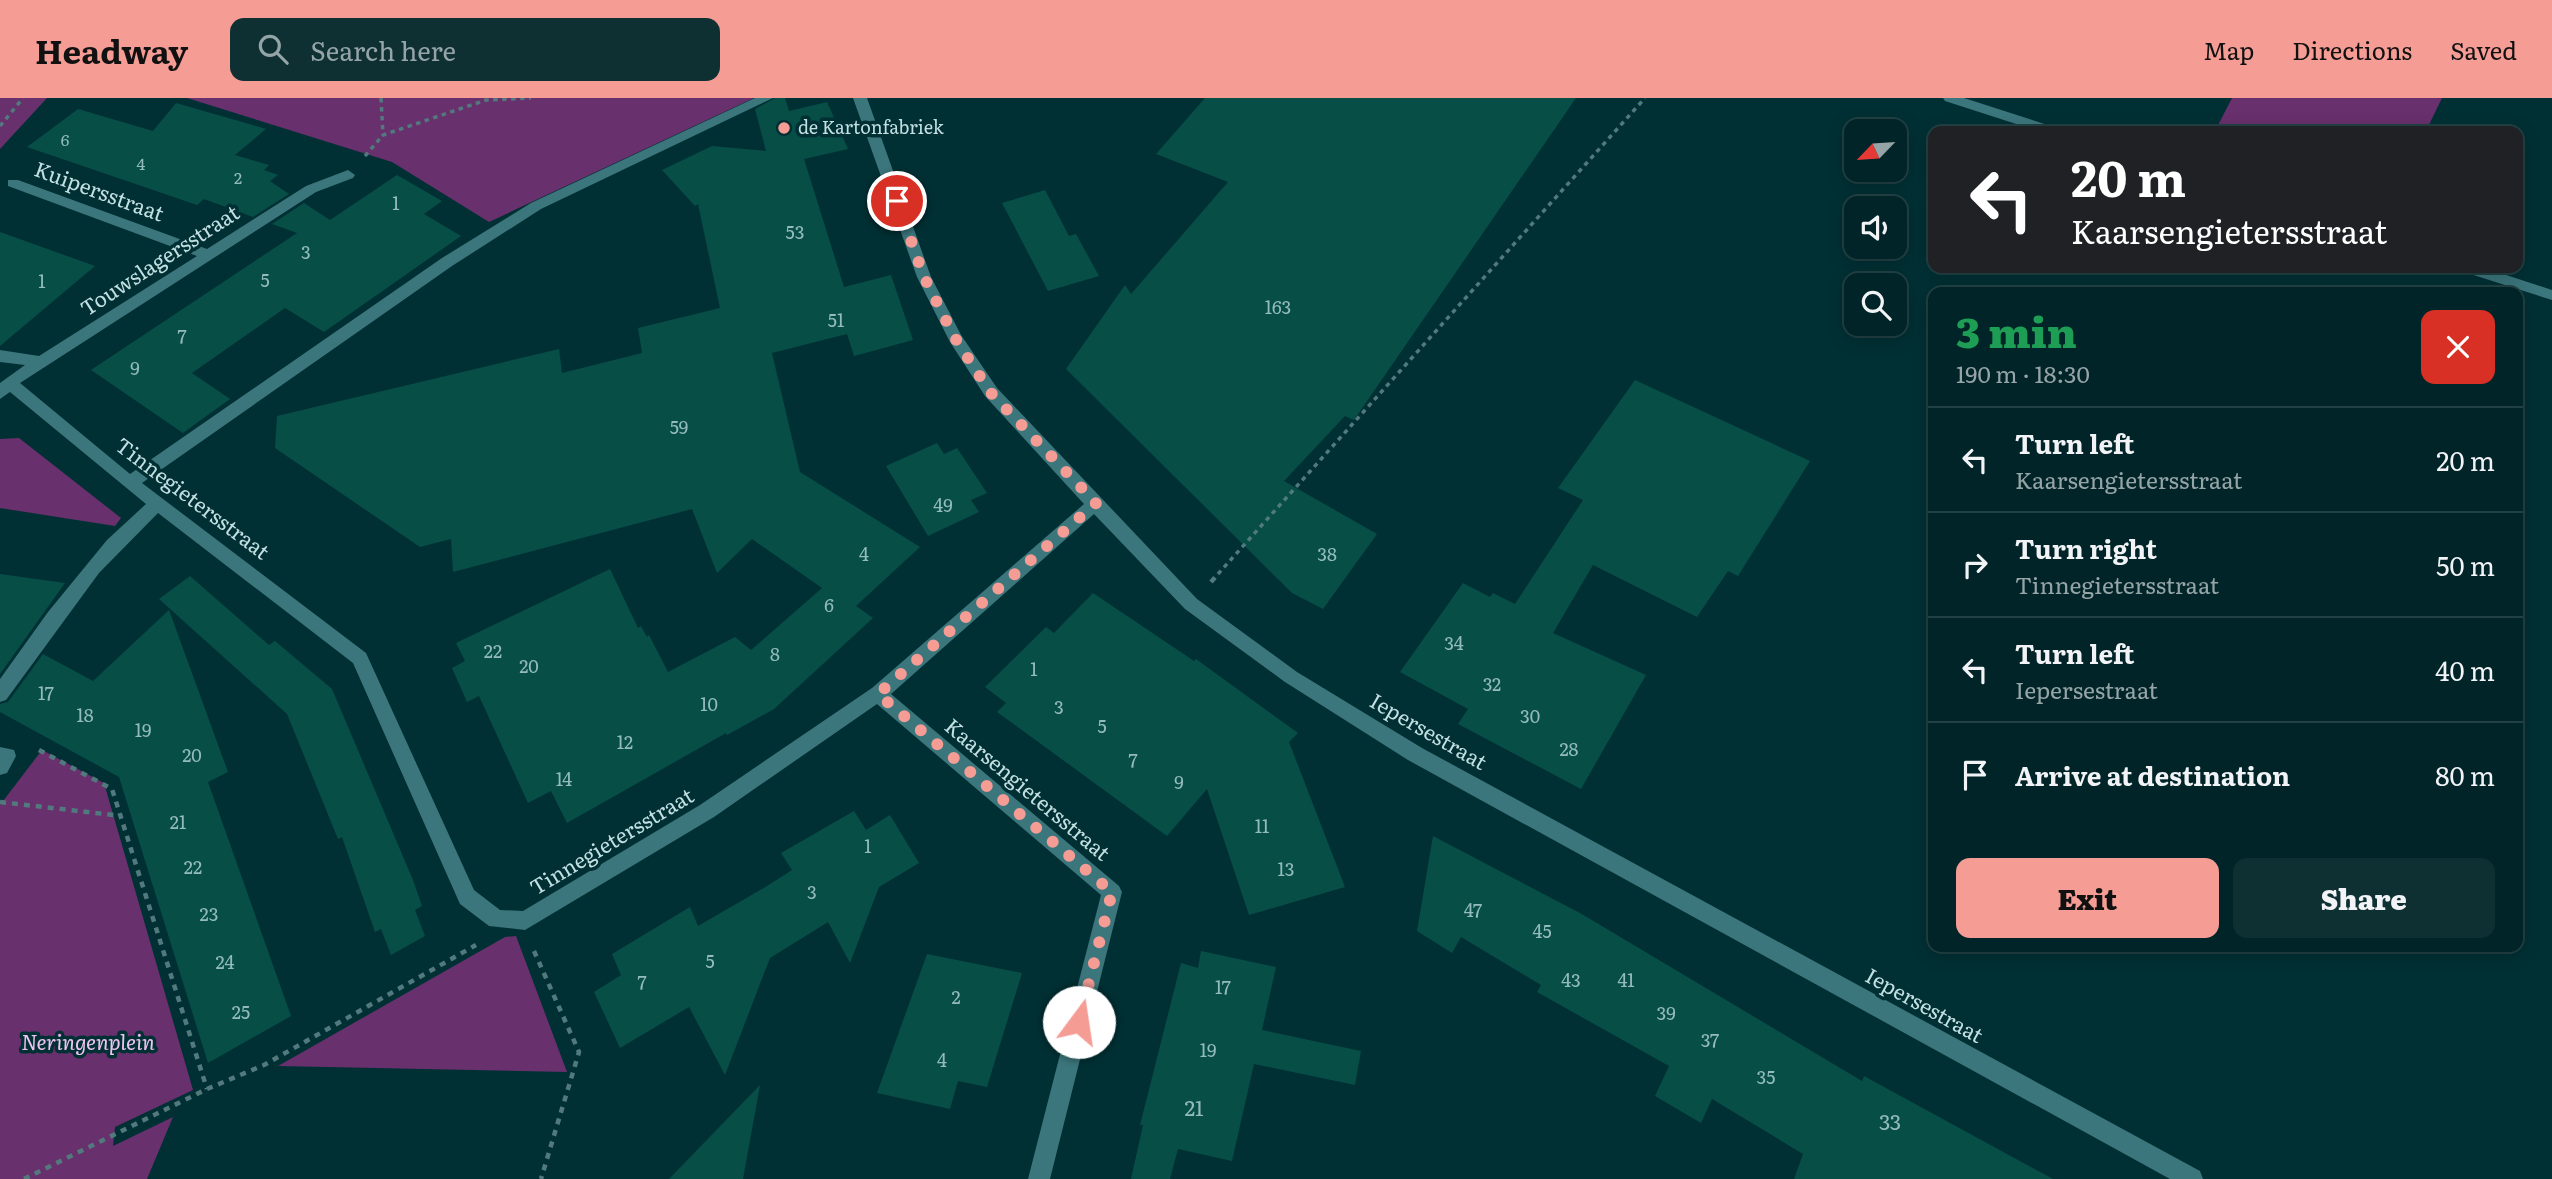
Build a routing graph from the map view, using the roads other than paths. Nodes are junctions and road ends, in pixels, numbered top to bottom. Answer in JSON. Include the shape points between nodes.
{"nodes":[{"id":1,"x":766,"y":98,"type":"edge"},
{"id":2,"x":860,"y":98,"type":"edge"},
{"id":3,"x":1950,"y":98,"type":"edge"},
{"id":4,"x":2037,"y":126,"type":"edge"},
{"id":5,"x":348,"y":175,"type":"dead end"},
{"id":6,"x":13,"y":183,"type":"dead end"},
{"id":7,"x":210,"y":255,"type":"junction"},
{"id":8,"x":2484,"y":273,"type":"edge"},
{"id":9,"x":2552,"y":295,"type":"edge"},
{"id":10,"x":0,"y":356,"type":"edge"},
{"id":11,"x":41,"y":362,"type":"junction"},
{"id":12,"x":4,"y":388,"type":"edge"},
{"id":13,"x":130,"y":483,"type":"junction"},
{"id":14,"x":159,"y":503,"type":"junction"},
{"id":15,"x":1096,"y":503,"type":"junction"},
{"id":16,"x":0,"y":694,"type":"edge"},
{"id":17,"x":878,"y":694,"type":"junction"},
{"id":18,"x":1039,"y":1179,"type":"edge"},
{"id":19,"x":2192,"y":1179,"type":"edge"}],
"edges":[{"from":1,"to":13,"type":"street","via":[[536,206],[435,270]]},
{"from":2,"to":15,"type":"street","name":"Iepersestraat","via":[[924,277],[955,338],[990,392]]},
{"from":3,"to":4,"type":"street"},
{"from":5,"to":7,"type":"street","name":"Touwslagersstraat","via":[[311,189]]},
{"from":6,"to":7,"type":"street","name":"Kuipersstraat"},
{"from":7,"to":11,"type":"street","name":"Touwslagersstraat"},
{"from":8,"to":9,"type":"street"},
{"from":10,"to":11,"type":"street"},
{"from":11,"to":12,"type":"street","name":"Touwslagersstraat"},
{"from":12,"to":13,"type":"street","name":"Tinnegietersstraat"},
{"from":13,"to":14,"type":"street","name":"Tinnegietersstraat"},
{"from":14,"to":16,"type":"street","via":[[139,518],[63,604]]},
{"from":14,"to":17,"type":"street","name":"Tinnegietersstraat","via":[[360,658],[467,897],[496,919],[525,920],[707,811]]},
{"from":15,"to":17,"type":"street","name":"Tinnegietersstraat"},
{"from":15,"to":19,"type":"street","name":"Iepersestraat","via":[[1191,604],[1291,677],[1415,754]]},
{"from":17,"to":18,"type":"street","name":"Kaarsengietersstraat","via":[[1112,892]]}]}
